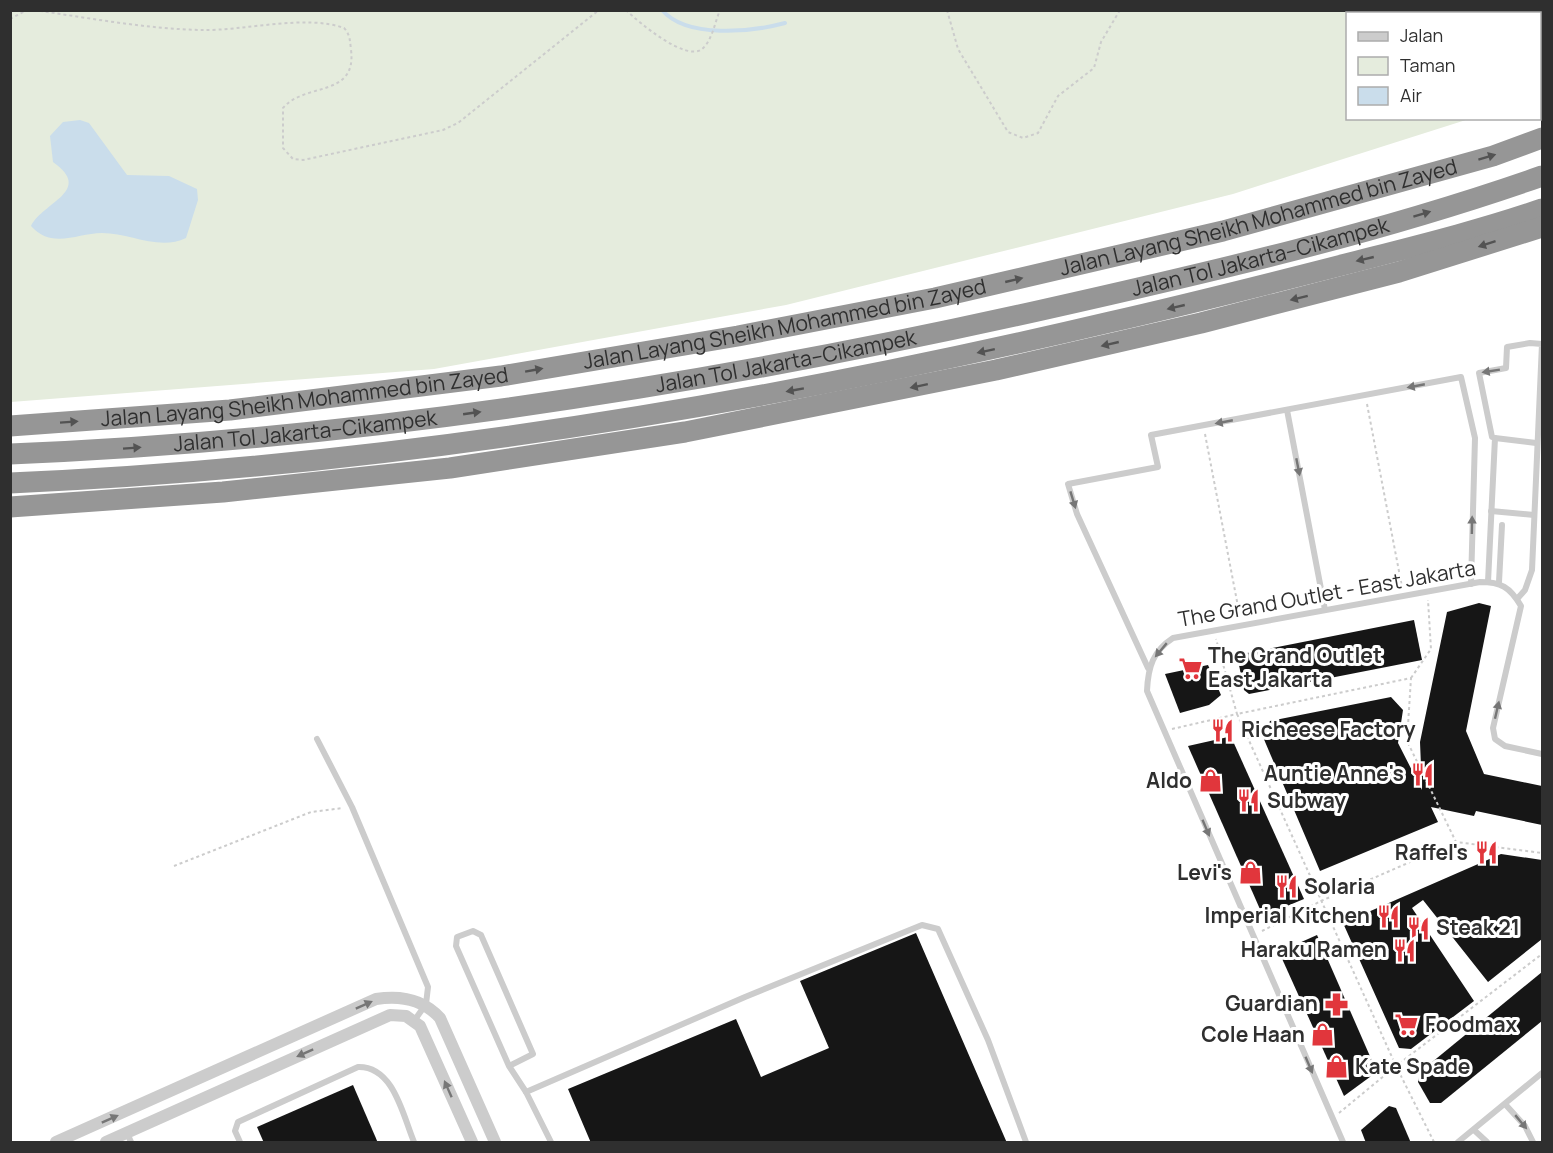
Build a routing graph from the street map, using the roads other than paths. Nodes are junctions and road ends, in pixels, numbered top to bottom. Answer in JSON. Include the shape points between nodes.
{"nodes":[{"id":1,"x":1542,"y":138,"type":"edge"},
{"id":2,"x":1542,"y":176,"type":"edge"},
{"id":3,"x":1542,"y":209,"type":"edge"},
{"id":4,"x":1542,"y":227,"type":"edge"},
{"id":5,"x":1287,"y":410,"type":"junction"},
{"id":6,"x":10,"y":426,"type":"edge"},
{"id":7,"x":1495,"y":438,"type":"junction"},
{"id":8,"x":1536,"y":443,"type":"junction"},
{"id":9,"x":10,"y":454,"type":"edge"},
{"id":10,"x":10,"y":483,"type":"edge"},
{"id":11,"x":10,"y":507,"type":"edge"},
{"id":12,"x":1491,"y":511,"type":"junction"},
{"id":13,"x":1534,"y":516,"type":"junction"},
{"id":14,"x":1502,"y":525,"type":"dead end"},
{"id":15,"x":1488,"y":582,"type":"junction"},
{"id":16,"x":1500,"y":582,"type":"junction"},
{"id":17,"x":1471,"y":584,"type":"junction"},
{"id":18,"x":1517,"y":599,"type":"junction"},
{"id":19,"x":1325,"y":610,"type":"junction"},
{"id":20,"x":1148,"y":668,"type":"junction"},
{"id":21,"x":317,"y":739,"type":"dead end"},
{"id":22,"x":1542,"y":754,"type":"edge"},
{"id":23,"x":426,"y":1004,"type":"junction"},
{"id":24,"x":414,"y":1021,"type":"junction"},
{"id":25,"x":509,"y":1065,"type":"junction"},
{"id":26,"x":1542,"y":1073,"type":"edge"},
{"id":27,"x":526,"y":1092,"type":"junction"},
{"id":28,"x":1505,"y":1104,"type":"junction"},
{"id":29,"x":1473,"y":1130,"type":"junction"},
{"id":30,"x":129,"y":1138,"type":"edge"},
{"id":31,"x":56,"y":1143,"type":"edge"},
{"id":32,"x":106,"y":1143,"type":"edge"},
{"id":33,"x":240,"y":1143,"type":"edge"},
{"id":34,"x":414,"y":1143,"type":"edge"},
{"id":35,"x":472,"y":1143,"type":"edge"},
{"id":36,"x":495,"y":1143,"type":"edge"},
{"id":37,"x":551,"y":1143,"type":"edge"},
{"id":38,"x":1026,"y":1143,"type":"edge"},
{"id":39,"x":1343,"y":1143,"type":"edge"},
{"id":40,"x":1458,"y":1143,"type":"edge"},
{"id":41,"x":1487,"y":1143,"type":"edge"},
{"id":42,"x":1533,"y":1143,"type":"edge"}],
"edges":[{"from":6,"to":1,"type":"highway","name":"Jalan Layang Sheikh Mohammed bin Zayed","one_way":true,"via":[[254,407],[501,376],[738,336],[934,298],[1223,231],[1493,156]]},
{"from":9,"to":2,"type":"highway","name":"Jalan Tol Jakarta–Cikampek","one_way":true,"via":[[321,433],[562,401],[808,360],[1174,280],[1370,230]]},
{"from":3,"to":10,"type":"highway","name":"Jalan Tol Jakarta–Cikampek","one_way":true,"via":[[1423,246],[1185,305],[871,376],[710,406],[371,456]]},
{"from":4,"to":11,"type":"highway","one_way":true,"via":[[1399,272],[1201,323],[984,372],[685,432],[450,468],[223,492]]},
{"from":17,"to":5,"type":"lane","one_way":true,"via":[[1475,438],[1461,377]]},
{"from":5,"to":19,"type":"lane","one_way":true},
{"from":5,"to":20,"type":"lane","one_way":true,"via":[[1151,435],[1158,467],[1068,484],[1077,513]]},
{"from":7,"to":8,"type":"lane"},
{"from":8,"to":7,"type":"lane","one_way":true,"via":[[1542,344],[1507,347],[1506,368],[1479,372]]},
{"from":7,"to":12,"type":"lane"},
{"from":8,"to":13,"type":"lane"},
{"from":12,"to":13,"type":"lane"},
{"from":12,"to":15,"type":"lane"},
{"from":13,"to":18,"type":"lane","via":[[1532,570],[1526,590]]},
{"from":14,"to":16,"type":"lane"},
{"from":15,"to":16,"type":"lane","name":"The Grand Outlet - East Jakarta"},
{"from":15,"to":17,"type":"lane","name":"The Grand Outlet - East Jakarta"},
{"from":16,"to":18,"type":"lane","name":"The Grand Outlet - East Jakarta"},
{"from":17,"to":19,"type":"lane","name":"The Grand Outlet - East Jakarta"},
{"from":22,"to":18,"type":"lane","one_way":true,"via":[[1505,746],[1495,739],[1493,728],[1521,606]]},
{"from":19,"to":20,"type":"lane","name":"The Grand Outlet - East Jakarta","one_way":true,"via":[[1173,638],[1161,646]]},
{"from":20,"to":39,"type":"lane","one_way":true,"via":[[1147,691]]},
{"from":21,"to":23,"type":"lane","via":[[352,807],[428,987]]},
{"from":23,"to":24,"type":"lane"},
{"from":31,"to":23,"type":"street","one_way":true,"via":[[376,999],[398,997]]},
{"from":23,"to":36,"type":"street","via":[[440,1018]]},
{"from":24,"to":30,"type":"street","one_way":true,"via":[[390,1015]]},
{"from":35,"to":24,"type":"street","one_way":true,"via":[[420,1026]]},
{"from":25,"to":25,"type":"lane","via":[[533,1054],[482,934],[473,931],[458,937],[456,946]]},
{"from":25,"to":27,"type":"lane"},
{"from":26,"to":28,"type":"lane"},
{"from":27,"to":37,"type":"lane"},
{"from":27,"to":38,"type":"lane","via":[[755,992],[922,925],[938,929],[951,954]]},
{"from":28,"to":29,"type":"lane"},
{"from":28,"to":42,"type":"lane","one_way":true,"via":[[1525,1126]]},
{"from":29,"to":40,"type":"lane"},
{"from":29,"to":41,"type":"lane"},
{"from":30,"to":32,"type":"street"},
{"from":33,"to":34,"type":"lane","via":[[235,1131],[238,1122],[358,1067],[366,1067],[388,1080]]}]}
